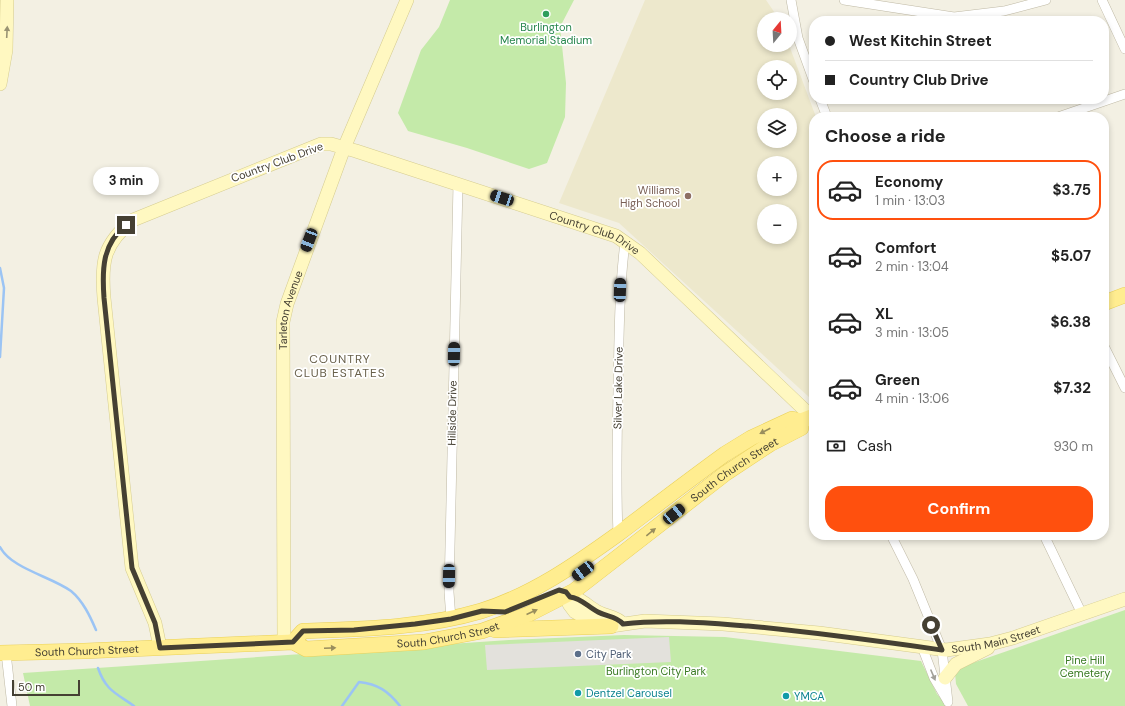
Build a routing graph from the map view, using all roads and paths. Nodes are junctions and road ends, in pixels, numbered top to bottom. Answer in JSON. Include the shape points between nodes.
{"nodes":[{"id":1,"x":7,"y":0,"type":"edge"},
{"id":2,"x":407,"y":0,"type":"edge"},
{"id":3,"x":792,"y":0,"type":"edge"},
{"id":4,"x":844,"y":0,"type":"edge"},
{"id":5,"x":1046,"y":0,"type":"edge"},
{"id":6,"x":1102,"y":0,"type":"edge"},
{"id":7,"x":948,"y":16,"type":"edge"},
{"id":8,"x":962,"y":16,"type":"edge"},
{"id":9,"x":1125,"y":49,"type":"edge"},
{"id":10,"x":809,"y":68,"type":"edge"},
{"id":11,"x":0,"y":84,"type":"edge"},
{"id":12,"x":1125,"y":94,"type":"edge"},
{"id":13,"x":1109,"y":99,"type":"edge"},
{"id":14,"x":1096,"y":104,"type":"edge"},
{"id":15,"x":1073,"y":112,"type":"edge"},
{"id":16,"x":344,"y":148,"type":"junction"},
{"id":17,"x":458,"y":184,"type":"junction"},
{"id":18,"x":625,"y":242,"type":"junction"},
{"id":19,"x":1125,"y":295,"type":"edge"},
{"id":20,"x":1109,"y":301,"type":"edge"},
{"id":21,"x":1109,"y":356,"type":"edge"},
{"id":22,"x":1125,"y":388,"type":"edge"},
{"id":23,"x":809,"y":417,"type":"edge"},
{"id":24,"x":809,"y":418,"type":"edge"},
{"id":25,"x":809,"y":419,"type":"edge"},
{"id":26,"x":618,"y":534,"type":"junction"},
{"id":27,"x":894,"y":540,"type":"edge"},
{"id":28,"x":1046,"y":540,"type":"edge"},
{"id":29,"x":604,"y":543,"type":"junction"},
{"id":30,"x":568,"y":594,"type":"junction"},
{"id":31,"x":1125,"y":599,"type":"edge"},
{"id":32,"x":482,"y":611,"type":"junction"},
{"id":33,"x":1082,"y":614,"type":"junction"},
{"id":34,"x":451,"y":619,"type":"junction"},
{"id":35,"x":617,"y":625,"type":"junction"},
{"id":36,"x":482,"y":631,"type":"junction"},
{"id":37,"x":289,"y":642,"type":"junction"},
{"id":38,"x":1000,"y":642,"type":"junction"},
{"id":39,"x":922,"y":647,"type":"junction"},
{"id":40,"x":160,"y":648,"type":"junction"},
{"id":41,"x":942,"y":650,"type":"junction"},
{"id":42,"x":3,"y":653,"type":"edge"},
{"id":43,"x":945,"y":678,"type":"junction"},
{"id":44,"x":949,"y":704,"type":"edge"},
{"id":45,"x":12,"y":706,"type":"edge"}],
"edges":[{"from":11,"to":1,"type":"street","one_way":true,"via":[[6,50]]},
{"from":2,"to":16,"type":"street","name":"Tarleton Avenue"},
{"from":3,"to":10,"type":"street","via":[[798,38]]},
{"from":4,"to":7,"type":"street"},
{"from":5,"to":8,"type":"street","via":[[1004,11]]},
{"from":6,"to":9,"type":"street"},
{"from":12,"to":13,"type":"street"},
{"from":14,"to":15,"type":"street"},
{"from":16,"to":17,"type":"street","name":"Country Club Drive"},
{"from":16,"to":37,"type":"street","name":"Tarleton Avenue","via":[[294,281],[283,322]]},
{"from":16,"to":40,"type":"street","name":"Country Club Drive","via":[[321,144],[133,220],[119,231],[106,250],[102,272],[104,298],[132,568],[155,623]]},
{"from":17,"to":18,"type":"street","name":"Country Club Drive","via":[[607,232]]},
{"from":17,"to":34,"type":"street","name":"Hillside Drive","via":[[449,592]]},
{"from":18,"to":23,"type":"street","name":"Country Club Drive","via":[[640,253]]},
{"from":18,"to":26,"type":"street","name":"Silver Lake Drive","via":[[621,275],[619,350],[616,499]]},
{"from":19,"to":20,"type":"main road"},
{"from":21,"to":22,"type":"street"},
{"from":24,"to":26,"type":"main road","name":"South Church Street","one_way":true,"via":[[792,419],[770,428],[730,451]]},
{"from":30,"to":25,"type":"main road","name":"South Church Street","one_way":true,"via":[[621,556],[721,477],[770,444],[801,428]]},
{"from":26,"to":29,"type":"main road","name":"South Church Street"},
{"from":27,"to":41,"type":"street","via":[[913,579]]},
{"from":28,"to":33,"type":"street"},
{"from":29,"to":30,"type":"main road","via":[[603,555],[569,581]]},
{"from":29,"to":32,"type":"main road","name":"South Church Street","via":[[569,570],[528,592]]},
{"from":30,"to":32,"type":"main road","via":[[555,591],[505,612]]},
{"from":30,"to":35,"type":"street","name":"South Main Street","via":[[569,604],[575,612],[599,624]]},
{"from":36,"to":30,"type":"main road","name":"South Church Street","one_way":true,"via":[[529,614]]},
{"from":31,"to":33,"type":"street","name":"South Main Street"},
{"from":32,"to":34,"type":"main road","name":"South Church Street"},
{"from":33,"to":38,"type":"street","name":"South Main Street"},
{"from":34,"to":37,"type":"main road","name":"South Church Street","via":[[354,630],[303,631]]},
{"from":35,"to":36,"type":"main road"},
{"from":35,"to":39,"type":"street","name":"South Main Street","via":[[645,622],[723,624],[820,633]]},
{"from":37,"to":36,"type":"main road","name":"South Church Street","one_way":true,"via":[[306,649],[390,645],[430,641]]},
{"from":37,"to":40,"type":"main road","name":"South Church Street"},
{"from":38,"to":41,"type":"street","name":"South Main Street"},
{"from":38,"to":43,"type":"street","via":[[956,664]]},
{"from":39,"to":41,"type":"street","name":"South Main Street"},
{"from":39,"to":44,"type":"street","one_way":true,"via":[[934,678]]},
{"from":40,"to":42,"type":"main road","name":"South Church Street"},
{"from":41,"to":43,"type":"street"},
{"from":42,"to":45,"type":"street"},
{"from":43,"to":44,"type":"street"}]}
